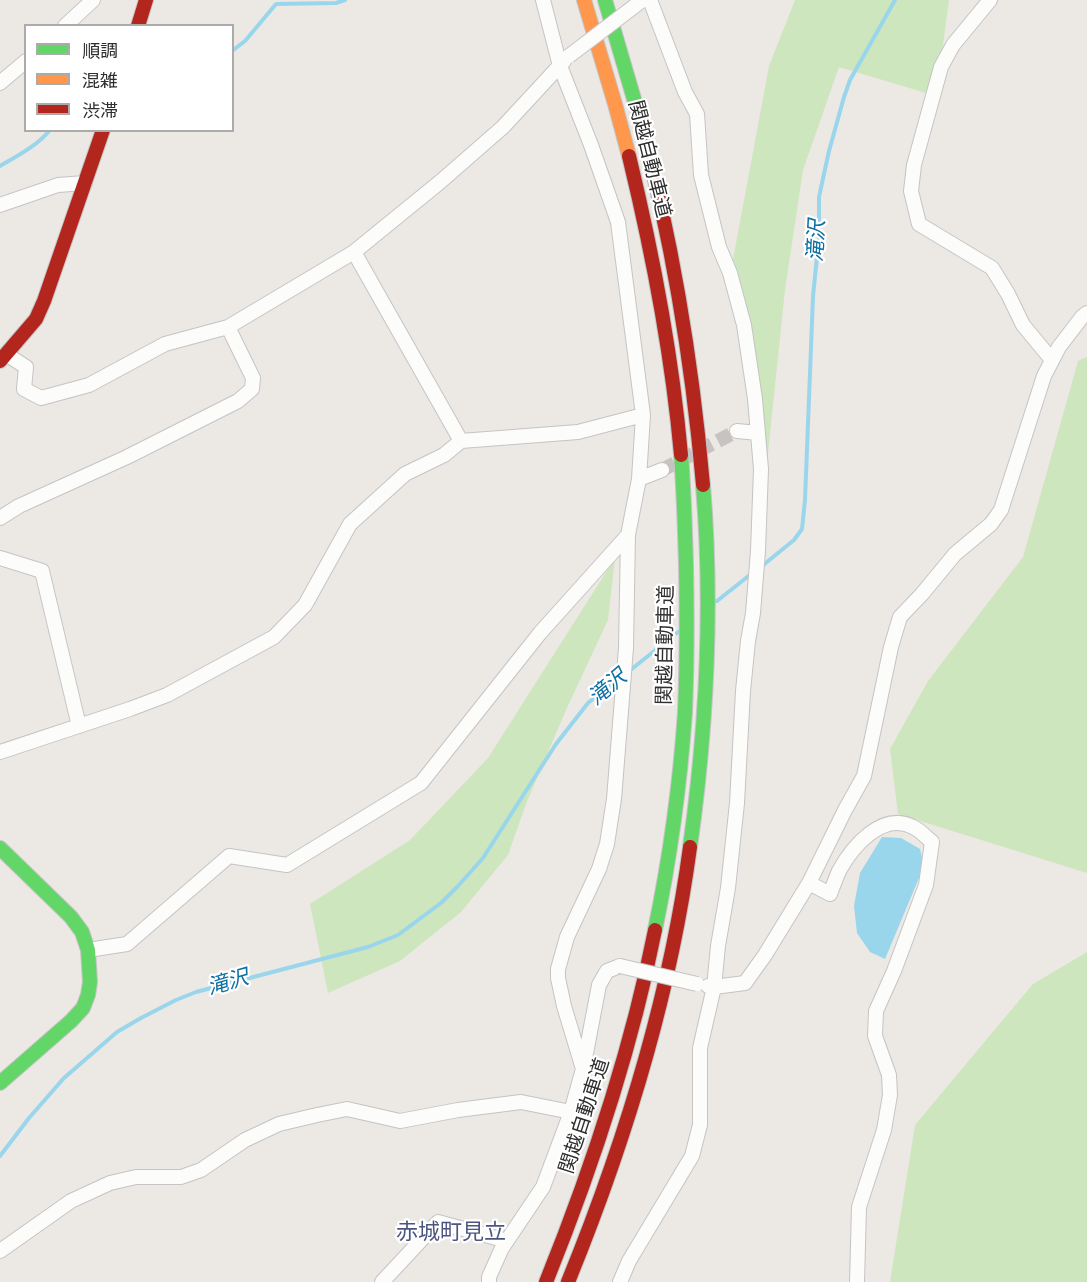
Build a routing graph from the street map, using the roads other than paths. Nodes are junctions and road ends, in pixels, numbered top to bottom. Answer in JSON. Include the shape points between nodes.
{"nodes":[{"id":1,"x":93,"y":0,"type":"edge"},
{"id":2,"x":146,"y":0,"type":"edge"},
{"id":3,"x":543,"y":0,"type":"edge"},
{"id":4,"x":584,"y":0,"type":"edge"},
{"id":5,"x":605,"y":0,"type":"edge"},
{"id":6,"x":990,"y":0,"type":"edge"},
{"id":7,"x":645,"y":1,"type":"edge"},
{"id":8,"x":67,"y":24,"type":"edge"},
{"id":9,"x":139,"y":24,"type":"edge"},
{"id":10,"x":564,"y":61,"type":"junction"},
{"id":11,"x":24,"y":63,"type":"edge"},
{"id":12,"x":0,"y":83,"type":"edge"},
{"id":13,"x":102,"y":132,"type":"edge"},
{"id":14,"x":85,"y":183,"type":"junction"},
{"id":15,"x":0,"y":205,"type":"edge"},
{"id":16,"x":354,"y":252,"type":"junction"},
{"id":17,"x":1087,"y":313,"type":"edge"},
{"id":18,"x":228,"y":327,"type":"junction"},
{"id":19,"x":3,"y":357,"type":"edge"},
{"id":20,"x":1052,"y":360,"type":"junction"},
{"id":21,"x":643,"y":415,"type":"junction"},
{"id":22,"x":737,"y":431,"type":"tunnel mouth"},
{"id":23,"x":758,"y":433,"type":"junction"},
{"id":24,"x":461,"y":441,"type":"junction"},
{"id":25,"x":662,"y":470,"type":"tunnel mouth"},
{"id":26,"x":639,"y":479,"type":"junction"},
{"id":27,"x":0,"y":518,"type":"edge"},
{"id":28,"x":628,"y":535,"type":"junction"},
{"id":29,"x":0,"y":558,"type":"edge"},
{"id":30,"x":79,"y":726,"type":"junction"},
{"id":31,"x":0,"y":752,"type":"edge"},
{"id":32,"x":0,"y":848,"type":"edge"},
{"id":33,"x":809,"y":883,"type":"junction"},
{"id":34,"x":88,"y":950,"type":"junction"},
{"id":35,"x":714,"y":987,"type":"junction"},
{"id":36,"x":583,"y":1070,"type":"junction"},
{"id":37,"x":0,"y":1083,"type":"edge"},
{"id":38,"x":571,"y":1112,"type":"junction"},
{"id":39,"x":507,"y":1241,"type":"junction"},
{"id":40,"x":0,"y":1251,"type":"edge"},
{"id":41,"x":382,"y":1282,"type":"edge"},
{"id":42,"x":489,"y":1282,"type":"edge"},
{"id":43,"x":546,"y":1282,"type":"edge"},
{"id":44,"x":568,"y":1282,"type":"edge"},
{"id":45,"x":620,"y":1282,"type":"edge"},
{"id":46,"x":857,"y":1282,"type":"edge"}],
"edges":[{"from":1,"to":8,"type":"street"},
{"from":2,"to":9,"type":"main road"},
{"from":3,"to":10,"type":"street"},
{"from":4,"to":43,"type":"main road","name":"関越自動車道","via":[[638,189],[668,348],[685,509],[686,677],[671,841],[640,998],[591,1168]]},
{"from":5,"to":44,"type":"main road","name":"関越自動車道","via":[[657,183],[689,345],[704,505],[707,675],[702,760],[691,844],[658,1010],[636,1095]]},
{"from":6,"to":20,"type":"street","via":[[953,45],[942,67],[914,165],[911,191],[919,224],[992,268],[1023,325]]},
{"from":7,"to":10,"type":"street","bridge":true},
{"from":7,"to":23,"type":"street","via":[[697,114],[701,175],[744,325]]},
{"from":10,"to":16,"type":"street","via":[[503,128]]},
{"from":10,"to":21,"type":"street","via":[[618,222]]},
{"from":11,"to":12,"type":"street"},
{"from":13,"to":14,"type":"main road"},
{"from":14,"to":15,"type":"street","via":[[58,185]]},
{"from":14,"to":19,"type":"main road","via":[[36,319]]},
{"from":16,"to":18,"type":"street"},
{"from":16,"to":24,"type":"street"},
{"from":17,"to":20,"type":"street"},
{"from":18,"to":19,"type":"street","via":[[165,344],[89,385],[41,398],[24,389],[26,367]]},
{"from":18,"to":27,"type":"street","via":[[253,378],[252,389],[238,401]]},
{"from":20,"to":33,"type":"street","via":[[1001,510],[991,524],[955,554],[900,617],[864,776]]},
{"from":21,"to":24,"type":"street","via":[[578,432]]},
{"from":21,"to":26,"type":"street"},
{"from":22,"to":23,"type":"street"},
{"from":23,"to":35,"type":"street","via":[[758,551],[743,691],[737,803]]},
{"from":24,"to":30,"type":"street","via":[[444,455],[405,474],[350,524],[305,605],[274,637],[167,695]]},
{"from":25,"to":26,"type":"street"},
{"from":26,"to":28,"type":"street"},
{"from":28,"to":34,"type":"street","via":[[540,633],[421,783],[287,865],[229,856],[127,944]]},
{"from":28,"to":36,"type":"street","via":[[626,648],[608,844],[567,937],[558,969],[564,1006]]},
{"from":29,"to":30,"type":"street","via":[[42,571]]},
{"from":30,"to":31,"type":"street"},
{"from":32,"to":34,"type":"main road","via":[[71,917]]},
{"from":33,"to":35,"type":"street","via":[[745,984]]},
{"from":33,"to":46,"type":"street","via":[[830,894],[839,871],[861,839],[885,824],[913,827],[932,842],[926,885],[876,1011],[875,1036],[889,1075],[890,1095],[884,1130],[859,1208]]},
{"from":34,"to":37,"type":"main road","via":[[90,982],[82,1008]]},
{"from":35,"to":36,"type":"street","bridge":true,"via":[[620,966],[607,971],[599,985]]},
{"from":35,"to":45,"type":"street","via":[[700,1048],[700,1125],[693,1155]]},
{"from":36,"to":38,"type":"street"},
{"from":38,"to":39,"type":"street","via":[[543,1187]]},
{"from":38,"to":40,"type":"street","via":[[521,1102],[400,1121],[347,1109],[279,1124],[245,1140],[201,1170],[181,1177],[136,1177],[110,1183],[70,1201]]},
{"from":39,"to":41,"type":"street","via":[[438,1222]]},
{"from":39,"to":42,"type":"street"}]}
